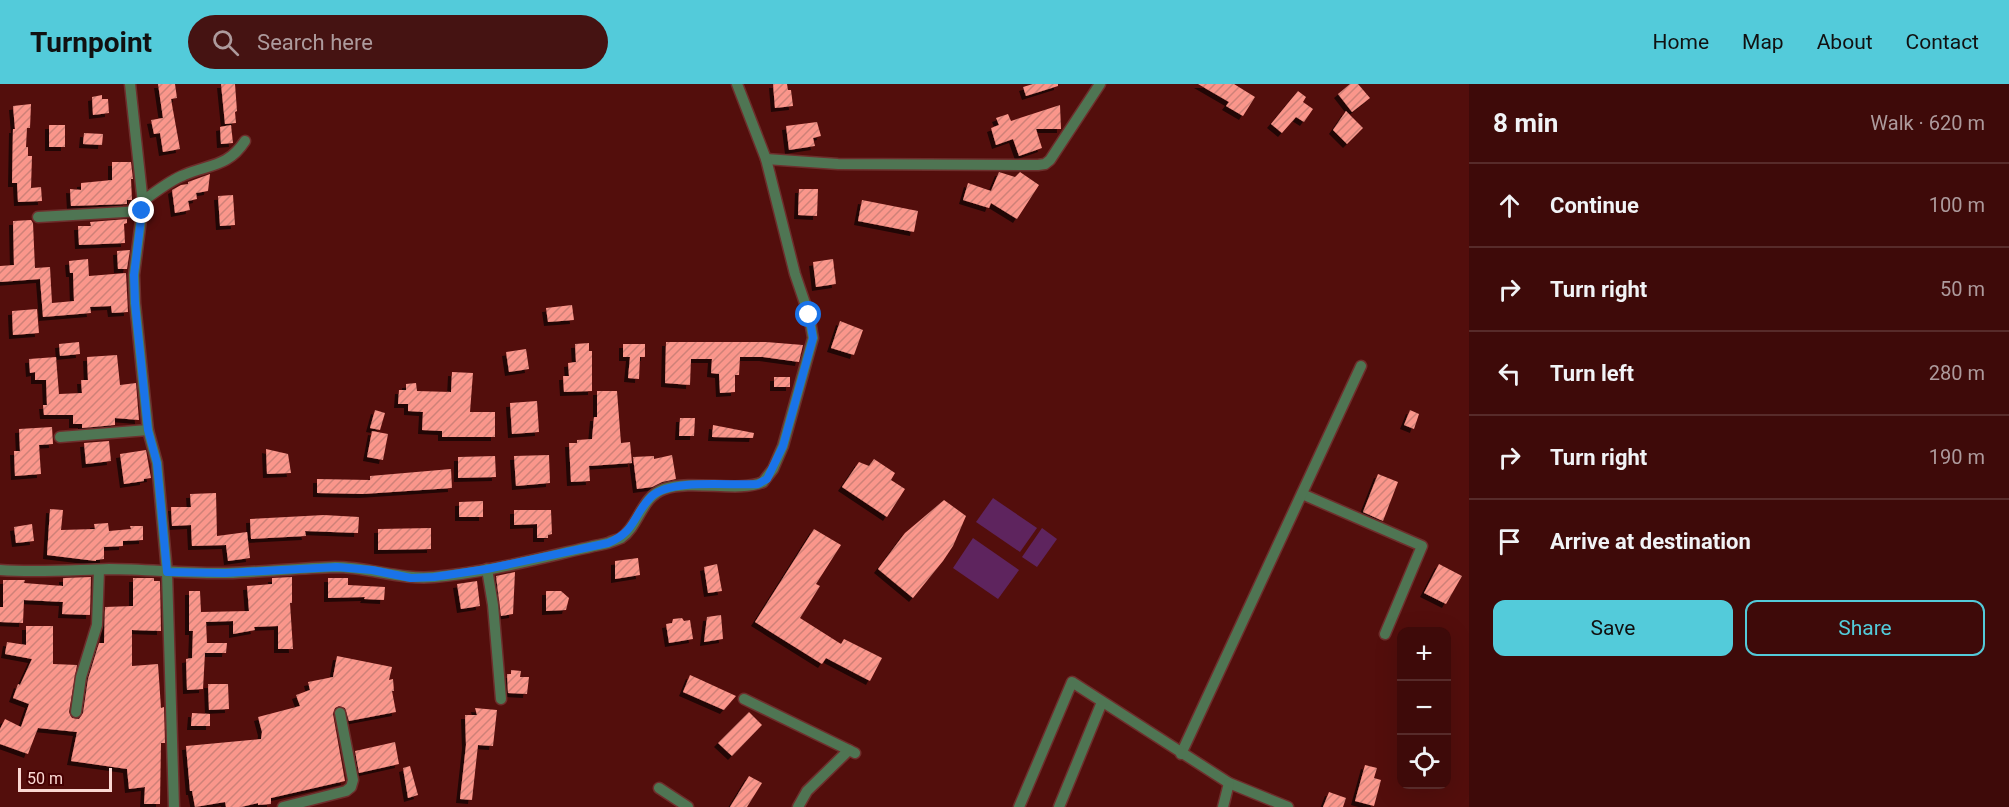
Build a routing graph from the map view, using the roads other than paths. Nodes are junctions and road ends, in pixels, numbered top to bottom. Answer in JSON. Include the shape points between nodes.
{"nodes":[{"id":1,"x":129,"y":84,"type":"edge"},
{"id":2,"x":737,"y":84,"type":"edge"},
{"id":3,"x":1100,"y":84,"type":"edge"},
{"id":4,"x":245,"y":141,"type":"dead end"},
{"id":5,"x":766,"y":159,"type":"junction"},
{"id":6,"x":142,"y":207,"type":"junction"},
{"id":7,"x":38,"y":218,"type":"dead end"},
{"id":8,"x":1361,"y":366,"type":"dead end"},
{"id":9,"x":148,"y":430,"type":"junction"},
{"id":10,"x":60,"y":437,"type":"dead end"},
{"id":11,"x":1302,"y":494,"type":"junction"},
{"id":12,"x":487,"y":569,"type":"junction"},
{"id":13,"x":0,"y":570,"type":"edge"},
{"id":14,"x":99,"y":570,"type":"junction"},
{"id":15,"x":167,"y":572,"type":"junction"},
{"id":16,"x":1385,"y":634,"type":"dead end"},
{"id":17,"x":501,"y":699,"type":"dead end"},
{"id":18,"x":744,"y":699,"type":"dead end"},
{"id":19,"x":1102,"y":702,"type":"junction"},
{"id":20,"x":76,"y":712,"type":"dead end"},
{"id":21,"x":340,"y":713,"type":"dead end"},
{"id":22,"x":1182,"y":754,"type":"junction"},
{"id":23,"x":1228,"y":783,"type":"junction"},
{"id":24,"x":659,"y":788,"type":"dead end"},
{"id":25,"x":174,"y":807,"type":"edge"},
{"id":26,"x":283,"y":807,"type":"edge"},
{"id":27,"x":688,"y":807,"type":"edge"},
{"id":28,"x":798,"y":807,"type":"edge"},
{"id":29,"x":1019,"y":807,"type":"edge"},
{"id":30,"x":1059,"y":807,"type":"edge"},
{"id":31,"x":1223,"y":807,"type":"edge"},
{"id":32,"x":1288,"y":807,"type":"edge"}],
"edges":[{"from":1,"to":6,"type":"street"},
{"from":2,"to":5,"type":"street"},
{"from":3,"to":5,"type":"street","via":[[1045,164],[838,164]]},
{"from":4,"to":6,"type":"street","via":[[230,158],[217,166],[183,175],[147,198]]},
{"from":5,"to":12,"type":"street","via":[[813,338],[783,446],[767,479],[758,484],[665,489],[652,495],[621,538]]},
{"from":6,"to":7,"type":"street"},
{"from":6,"to":9,"type":"street","via":[[134,275]]},
{"from":8,"to":11,"type":"street"},
{"from":9,"to":10,"type":"street"},
{"from":9,"to":15,"type":"street","via":[[157,463]]},
{"from":11,"to":16,"type":"street","via":[[1422,546]]},
{"from":11,"to":22,"type":"street"},
{"from":12,"to":15,"type":"street","via":[[411,578],[337,567]]},
{"from":12,"to":17,"type":"street"},
{"from":13,"to":14,"type":"street"},
{"from":14,"to":15,"type":"street"},
{"from":14,"to":20,"type":"street","via":[[97,626],[81,677]]},
{"from":15,"to":25,"type":"street"},
{"from":18,"to":28,"type":"street","via":[[852,751],[807,791]]},
{"from":19,"to":22,"type":"street"},
{"from":19,"to":29,"type":"street","via":[[1072,682]]},
{"from":19,"to":30,"type":"street"},
{"from":21,"to":26,"type":"street","via":[[353,780],[351,787]]},
{"from":22,"to":23,"type":"street"},
{"from":23,"to":31,"type":"street"},
{"from":23,"to":32,"type":"street"},
{"from":24,"to":27,"type":"street"}]}
